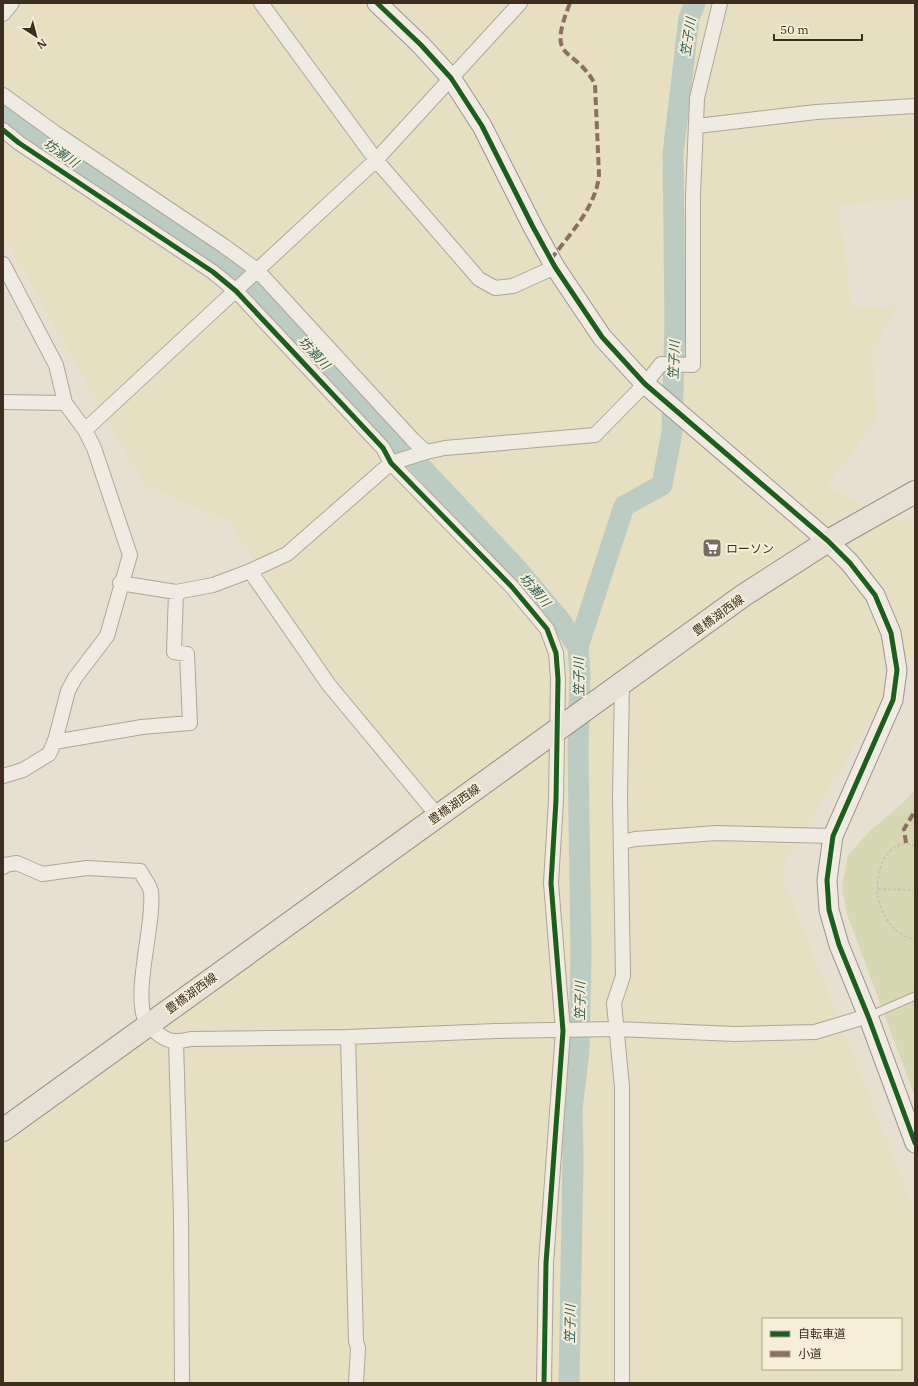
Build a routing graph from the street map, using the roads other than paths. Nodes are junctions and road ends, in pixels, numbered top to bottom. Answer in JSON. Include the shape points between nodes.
{"nodes":[{"id":1,"x":12,"y":3,"type":"edge"},
{"id":2,"x":261,"y":3,"type":"edge"},
{"id":3,"x":377,"y":3,"type":"edge"},
{"id":4,"x":520,"y":3,"type":"edge"},
{"id":5,"x":720,"y":3,"type":"edge"},
{"id":6,"x":3,"y":14,"type":"edge"},
{"id":7,"x":451,"y":78,"type":"junction"},
{"id":8,"x":3,"y":94,"type":"edge"},
{"id":9,"x":915,"y":106,"type":"edge"},
{"id":10,"x":697,"y":126,"type":"junction"},
{"id":11,"x":3,"y":130,"type":"edge"},
{"id":12,"x":376,"y":160,"type":"junction"},
{"id":13,"x":3,"y":264,"type":"edge"},
{"id":14,"x":555,"y":267,"type":"junction"},
{"id":15,"x":255,"y":272,"type":"junction"},
{"id":16,"x":238,"y":289,"type":"junction"},
{"id":17,"x":645,"y":384,"type":"junction"},
{"id":18,"x":3,"y":402,"type":"edge"},
{"id":19,"x":65,"y":403,"type":"junction"},
{"id":20,"x":85,"y":430,"type":"junction"},
{"id":21,"x":423,"y":453,"type":"junction"},
{"id":22,"x":395,"y":462,"type":"junction"},
{"id":23,"x":915,"y":492,"type":"edge"},
{"id":24,"x":828,"y":541,"type":"junction"},
{"id":25,"x":250,"y":571,"type":"junction"},
{"id":26,"x":120,"y":583,"type":"junction"},
{"id":27,"x":176,"y":592,"type":"junction"},
{"id":28,"x":617,"y":688,"type":"junction"},
{"id":29,"x":562,"y":728,"type":"junction"},
{"id":30,"x":54,"y":742,"type":"junction"},
{"id":31,"x":3,"y":776,"type":"edge"},
{"id":32,"x":437,"y":815,"type":"junction"},
{"id":33,"x":833,"y":836,"type":"junction"},
{"id":34,"x":622,"y":842,"type":"junction"},
{"id":35,"x":3,"y":867,"type":"edge"},
{"id":36,"x":915,"y":996,"type":"edge"},
{"id":37,"x":868,"y":1016,"type":"junction"},
{"id":38,"x":148,"y":1025,"type":"junction"},
{"id":39,"x":612,"y":1030,"type":"junction"},
{"id":40,"x":563,"y":1031,"type":"junction"},
{"id":41,"x":348,"y":1037,"type":"junction"},
{"id":42,"x":176,"y":1042,"type":"junction"},
{"id":43,"x":3,"y":1130,"type":"edge"},
{"id":44,"x":915,"y":1143,"type":"edge"},
{"id":45,"x":182,"y":1383,"type":"edge"},
{"id":46,"x":356,"y":1383,"type":"edge"},
{"id":47,"x":544,"y":1383,"type":"edge"},
{"id":48,"x":622,"y":1383,"type":"edge"}],
"edges":[{"from":1,"to":6,"type":"street"},
{"from":2,"to":12,"type":"street"},
{"from":3,"to":7,"type":"street","via":[[421,44]]},
{"from":4,"to":7,"type":"street"},
{"from":5,"to":10,"type":"street","via":[[697,98]]},
{"from":7,"to":12,"type":"street"},
{"from":7,"to":14,"type":"street","via":[[482,126]]},
{"from":8,"to":15,"type":"street","via":[[54,132],[224,246]]},
{"from":9,"to":10,"type":"street","via":[[816,112]]},
{"from":10,"to":17,"type":"street","via":[[693,196],[693,365],[661,364]]},
{"from":11,"to":16,"type":"street"},
{"from":12,"to":14,"type":"street","via":[[479,279],[494,288],[513,286]]},
{"from":12,"to":15,"type":"street"},
{"from":13,"to":19,"type":"street","via":[[56,365]]},
{"from":14,"to":17,"type":"street","via":[[602,337]]},
{"from":15,"to":16,"type":"street"},
{"from":15,"to":21,"type":"street"},
{"from":16,"to":20,"type":"street"},
{"from":16,"to":22,"type":"street"},
{"from":17,"to":21,"type":"street","via":[[595,435],[445,448]]},
{"from":17,"to":24,"type":"street"},
{"from":18,"to":19,"type":"street"},
{"from":19,"to":20,"type":"street"},
{"from":20,"to":26,"type":"street","via":[[130,555]]},
{"from":21,"to":22,"type":"street"},
{"from":22,"to":25,"type":"street","via":[[287,554]]},
{"from":22,"to":29,"type":"street","via":[[486,559],[547,629],[556,653]]},
{"from":23,"to":24,"type":"main road","name":"豊橋湖西線"},
{"from":24,"to":28,"type":"main road","name":"豊橋湖西線","via":[[744,595]]},
{"from":24,"to":33,"type":"street","via":[[875,594],[891,633],[897,670],[893,700]]},
{"from":25,"to":27,"type":"street","via":[[213,585]]},
{"from":25,"to":32,"type":"street","via":[[329,685]]},
{"from":26,"to":27,"type":"street"},
{"from":26,"to":30,"type":"street","via":[[107,636],[68,691]]},
{"from":27,"to":30,"type":"street","via":[[174,652],[187,654],[190,723],[142,727]]},
{"from":28,"to":29,"type":"main road","name":"豊橋湖西線"},
{"from":28,"to":34,"type":"street"},
{"from":29,"to":32,"type":"main road","name":"豊橋湖西線"},
{"from":29,"to":40,"type":"street","via":[[551,883]]},
{"from":30,"to":31,"type":"street","via":[[49,754],[42,760],[23,770]]},
{"from":32,"to":38,"type":"main road","name":"豊橋湖西線"},
{"from":33,"to":34,"type":"street","via":[[717,833]]},
{"from":33,"to":37,"type":"street","via":[[827,880],[828,910],[839,945]]},
{"from":34,"to":39,"type":"street","via":[[623,976],[614,1003]]},
{"from":35,"to":38,"type":"street","via":[[17,863],[42,874],[87,868],[140,871],[151,891],[142,985],[144,1014]]},
{"from":36,"to":37,"type":"lane"},
{"from":37,"to":39,"type":"street","via":[[815,1032],[734,1034]]},
{"from":37,"to":44,"type":"street"},
{"from":38,"to":42,"type":"street","via":[[162,1036]]},
{"from":38,"to":43,"type":"main road","name":"豊橋湖西線"},
{"from":39,"to":40,"type":"street"},
{"from":39,"to":48,"type":"street","via":[[622,1087]]},
{"from":40,"to":41,"type":"street"},
{"from":40,"to":47,"type":"street","via":[[546,1263]]},
{"from":41,"to":42,"type":"street","via":[[191,1038]]},
{"from":41,"to":46,"type":"street","via":[[358,1348]]},
{"from":42,"to":45,"type":"street"}]}
